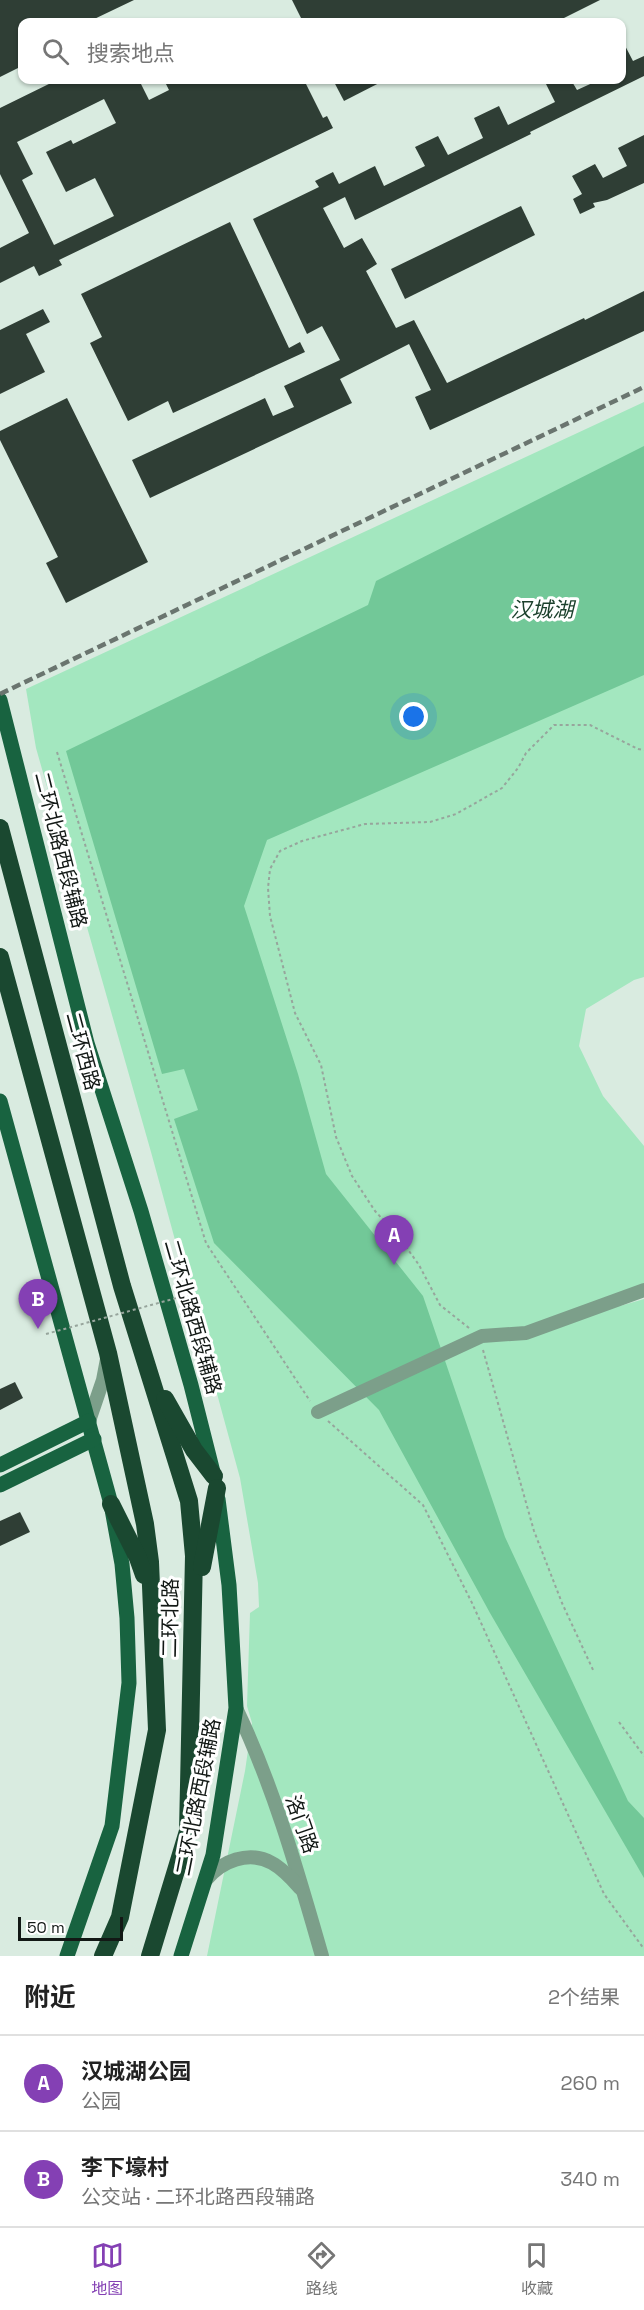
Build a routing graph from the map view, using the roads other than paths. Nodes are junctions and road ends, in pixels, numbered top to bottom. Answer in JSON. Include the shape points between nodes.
{"nodes":[{"id":1,"x":0,"y":700,"type":"edge"},
{"id":2,"x":0,"y":828,"type":"edge"},
{"id":3,"x":0,"y":957,"type":"edge"},
{"id":4,"x":0,"y":1101,"type":"edge"},
{"id":5,"x":122,"y":1286,"type":"joint"},
{"id":6,"x":644,"y":1290,"type":"edge"},
{"id":7,"x":108,"y":1353,"type":"junction"},
{"id":8,"x":148,"y":1374,"type":"junction"},
{"id":9,"x":318,"y":1412,"type":"road end"},
{"id":10,"x":89,"y":1421,"type":"junction"},
{"id":11,"x":94,"y":1438,"type":"junction"},
{"id":12,"x":0,"y":1465,"type":"edge"},
{"id":13,"x":215,"y":1482,"type":"junction"},
{"id":14,"x":0,"y":1485,"type":"edge"},
{"id":15,"x":111,"y":1503,"type":"junction"},
{"id":16,"x":151,"y":1600,"type":"junction"},
{"id":17,"x":193,"y":1613,"type":"junction"},
{"id":18,"x":236,"y":1708,"type":"junction"},
{"id":19,"x":204,"y":1883,"type":"junction"},
{"id":20,"x":304,"y":1892,"type":"junction"},
{"id":21,"x":68,"y":1956,"type":"edge"},
{"id":22,"x":103,"y":1956,"type":"edge"},
{"id":23,"x":150,"y":1956,"type":"edge"},
{"id":24,"x":181,"y":1956,"type":"edge"},
{"id":25,"x":322,"y":1956,"type":"edge"}],
"edges":[{"from":1,"to":13,"type":"main road","name":"二环北路西段辅路","via":[[87,1043],[141,1211]]},
{"from":2,"to":5,"type":"highway","name":"二环西路"},
{"from":3,"to":7,"type":"highway","name":"二环北路"},
{"from":4,"to":10,"type":"main road"},
{"from":5,"to":8,"type":"highway","name":"二环北路"},
{"from":6,"to":9,"type":"street","via":[[526,1333],[476,1339]]},
{"from":7,"to":10,"type":"street","via":[[104,1380]]},
{"from":7,"to":16,"type":"highway","name":"二环北路","via":[[145,1524]]},
{"from":8,"to":13,"type":"highway"},
{"from":8,"to":17,"type":"highway","name":"二环北路","via":[[193,1522]]},
{"from":10,"to":11,"type":"main road"},
{"from":10,"to":12,"type":"main road"},
{"from":11,"to":14,"type":"main road"},
{"from":11,"to":15,"type":"main road"},
{"from":13,"to":17,"type":"highway"},
{"from":13,"to":18,"type":"main road","name":"二环北路西段辅路","via":[[229,1585]]},
{"from":15,"to":16,"type":"highway","via":[[138,1558]]},
{"from":15,"to":21,"type":"main road","via":[[122,1564],[129,1683],[112,1826]]},
{"from":16,"to":22,"type":"highway","name":"二环北路","via":[[157,1730],[120,1917]]},
{"from":17,"to":23,"type":"highway","name":"二环北路","via":[[188,1831]]},
{"from":18,"to":19,"type":"main road","name":"二环北路西段辅路","via":[[213,1856]]},
{"from":18,"to":20,"type":"street","name":"洛门路","via":[[255,1748]]},
{"from":19,"to":20,"type":"street","via":[[216,1868],[247,1857],[260,1858],[273,1863]]},
{"from":19,"to":24,"type":"main road","name":"二环北路西段辅路"},
{"from":20,"to":25,"type":"street","name":"洛门路"}]}
